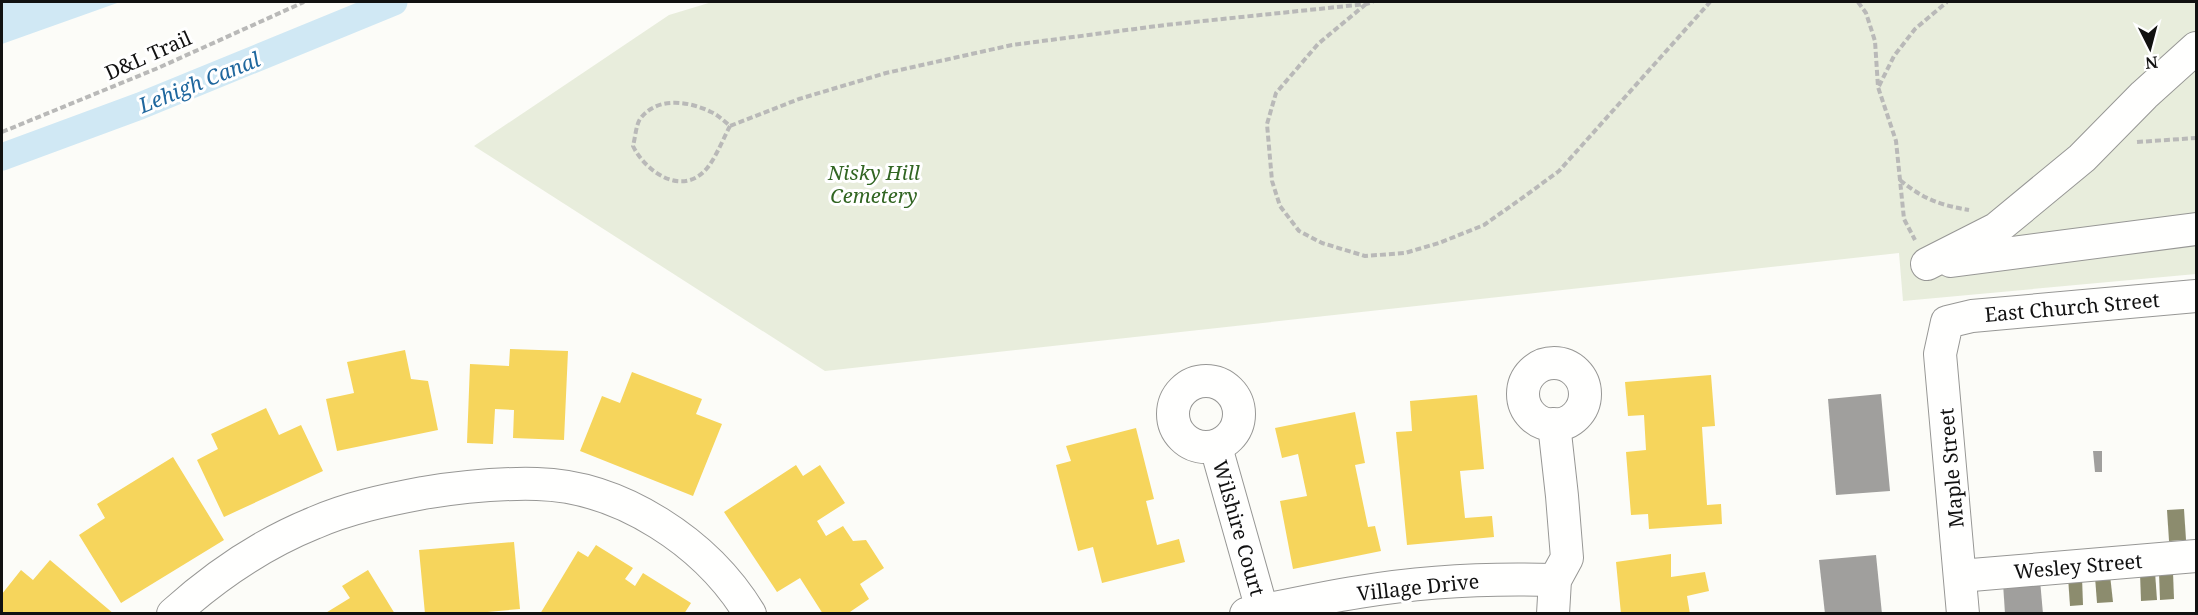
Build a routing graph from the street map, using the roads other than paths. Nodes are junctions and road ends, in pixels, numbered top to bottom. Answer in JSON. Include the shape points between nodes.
{"nodes":[{"id":1,"x":2196,"y":48,"type":"edge"},
{"id":2,"x":2196,"y":229,"type":"edge"},
{"id":3,"x":2196,"y":296,"type":"edge"},
{"id":4,"x":1947,"y":322,"type":"joint"},
{"id":5,"x":1554,"y":424,"type":"dead end"},
{"id":6,"x":1216,"y":447,"type":"dead end"},
{"id":7,"x":2196,"y":556,"type":"edge"},
{"id":8,"x":1960,"y":576,"type":"junction"},
{"id":9,"x":1555,"y":580,"type":"junction"},
{"id":10,"x":1254,"y":612,"type":"edge"},
{"id":11,"x":172,"y":614,"type":"edge"},
{"id":12,"x":750,"y":614,"type":"edge"},
{"id":13,"x":1553,"y":614,"type":"edge"},
{"id":14,"x":1963,"y":614,"type":"edge"}],
"edges":[{"from":1,"to":2,"type":"street","via":[[2095,145],[1996,229],[1927,264]]},
{"from":3,"to":4,"type":"street","name":"East Church Street","via":[[1972,316]]},
{"from":4,"to":8,"type":"street","name":"Maple Street","via":[[1940,354]]},
{"from":5,"to":9,"type":"street","via":[[1567,558]]},
{"from":6,"to":10,"type":"street","name":"Wilshire Court"},
{"from":7,"to":8,"type":"street","name":"Wesley Street"},
{"from":8,"to":14,"type":"street","name":"Maple Street"},
{"from":9,"to":10,"type":"street","name":"Village Drive","via":[[1444,582],[1361,591]]},
{"from":9,"to":13,"type":"street"},
{"from":11,"to":12,"type":"street","via":[[230,568],[314,523],[391,499],[444,489],[538,484],[614,500],[663,525],[717,569]]}]}
